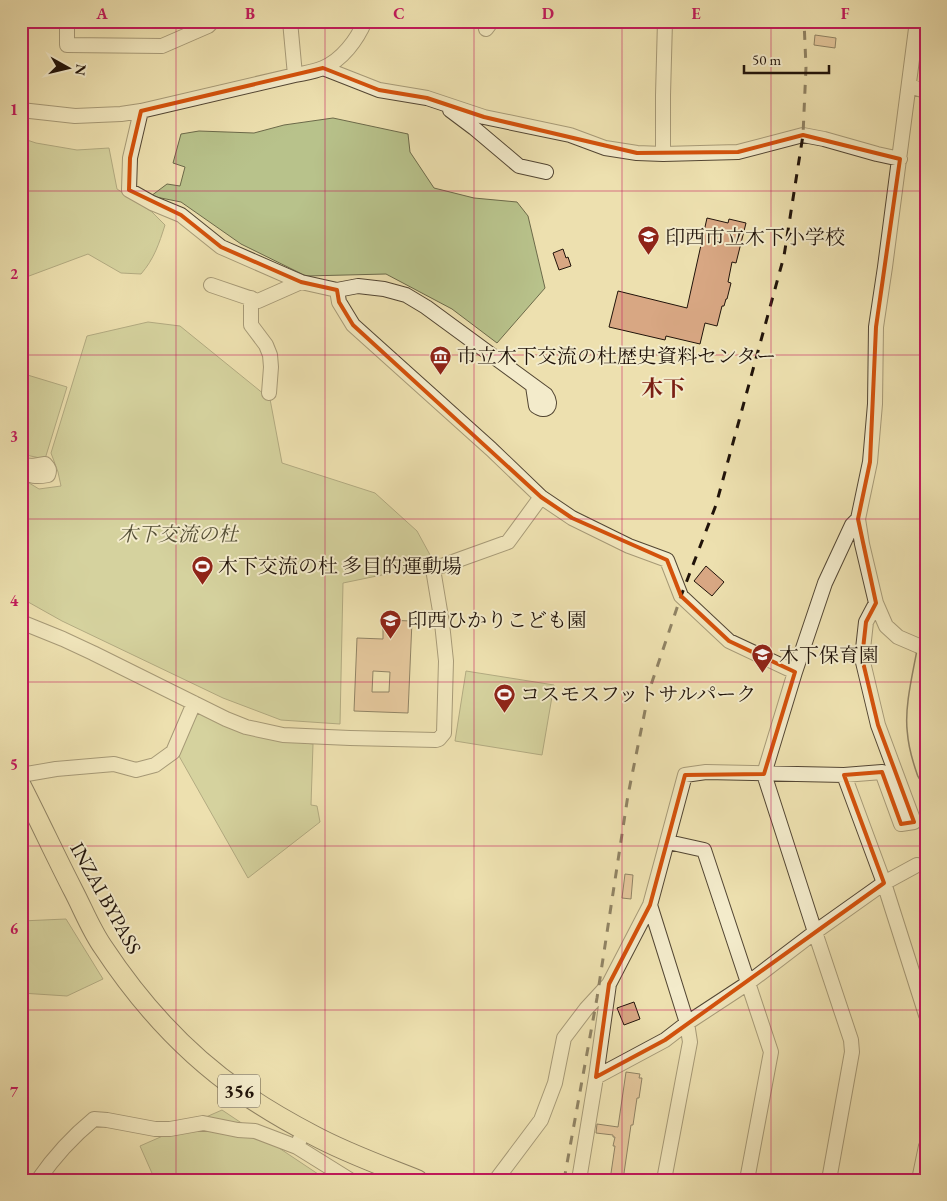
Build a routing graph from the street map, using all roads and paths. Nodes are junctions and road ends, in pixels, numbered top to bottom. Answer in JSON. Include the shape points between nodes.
{"nodes":[{"id":1,"x":67,"y":21,"type":"edge"},
{"id":2,"x":213,"y":21,"type":"edge"},
{"id":3,"x":290,"y":21,"type":"edge"},
{"id":4,"x":365,"y":21,"type":"edge"},
{"id":5,"x":665,"y":21,"type":"edge"},
{"id":6,"x":917,"y":21,"type":"edge"},
{"id":7,"x":323,"y":68,"type":"junction"},
{"id":8,"x":295,"y":75,"type":"junction"},
{"id":9,"x":909,"y":86,"type":"junction"},
{"id":10,"x":926,"y":91,"type":"edge"},
{"id":11,"x":440,"y":102,"type":"junction"},
{"id":12,"x":21,"y":110,"type":"edge"},
{"id":13,"x":141,"y":112,"type":"junction"},
{"id":14,"x":663,"y":154,"type":"junction"},
{"id":15,"x":900,"y":159,"type":"junction"},
{"id":16,"x":546,"y":172,"type":"dead end"},
{"id":17,"x":301,"y":282,"type":"junction"},
{"id":18,"x":212,"y":284,"type":"dead end"},
{"id":19,"x":337,"y":290,"type":"junction"},
{"id":20,"x":251,"y":298,"type":"junction"},
{"id":21,"x":533,"y":386,"type":"dead end"},
{"id":22,"x":269,"y":394,"type":"dead end"},
{"id":23,"x":21,"y":465,"type":"edge"},
{"id":24,"x":21,"y":469,"type":"edge"},
{"id":25,"x":541,"y":497,"type":"junction"},
{"id":26,"x":858,"y":519,"type":"junction"},
{"id":27,"x":876,"y":603,"type":"junction"},
{"id":28,"x":21,"y":622,"type":"edge"},
{"id":29,"x":926,"y":649,"type":"edge"},
{"id":30,"x":795,"y":672,"type":"junction"},
{"id":31,"x":194,"y":703,"type":"junction"},
{"id":32,"x":926,"y":773,"type":"edge"},
{"id":33,"x":21,"y":774,"type":"edge"},
{"id":34,"x":764,"y":774,"type":"junction"},
{"id":35,"x":844,"y":775,"type":"junction"},
{"id":36,"x":21,"y":785,"type":"edge"},
{"id":37,"x":668,"y":842,"type":"junction"},
{"id":38,"x":917,"y":866,"type":"dead end"},
{"id":39,"x":884,"y":883,"type":"junction"},
{"id":40,"x":650,"y":905,"type":"junction"},
{"id":41,"x":815,"y":932,"type":"junction"},
{"id":42,"x":748,"y":983,"type":"junction"},
{"id":43,"x":609,"y":984,"type":"junction"},
{"id":44,"x":926,"y":1015,"type":"edge"},
{"id":45,"x":686,"y":1023,"type":"junction"},
{"id":46,"x":596,"y":1077,"type":"junction"},
{"id":47,"x":303,"y":1129,"type":"junction"},
{"id":48,"x":926,"y":1146,"type":"edge"},
{"id":49,"x":297,"y":1147,"type":"junction"},
{"id":50,"x":38,"y":1180,"type":"edge"},
{"id":51,"x":350,"y":1180,"type":"edge"},
{"id":52,"x":418,"y":1180,"type":"edge"},
{"id":53,"x":496,"y":1180,"type":"edge"},
{"id":54,"x":579,"y":1180,"type":"edge"},
{"id":55,"x":664,"y":1180,"type":"edge"},
{"id":56,"x":747,"y":1180,"type":"edge"},
{"id":57,"x":829,"y":1180,"type":"edge"},
{"id":58,"x":919,"y":1180,"type":"edge"}],
"edges":[{"from":1,"to":2,"type":"street","via":[[67,45],[162,46]]},
{"from":3,"to":8,"type":"street"},
{"from":4,"to":7,"type":"street","via":[[354,42]]},
{"from":5,"to":14,"type":"street"},
{"from":6,"to":9,"type":"street"},
{"from":7,"to":8,"type":"street"},
{"from":7,"to":11,"type":"street","via":[[379,90]]},
{"from":8,"to":13,"type":"street"},
{"from":9,"to":10,"type":"street"},
{"from":9,"to":15,"type":"street"},
{"from":11,"to":14,"type":"street","via":[[484,117],[570,135],[605,148]]},
{"from":11,"to":16,"type":"street","via":[[519,166]]},
{"from":12,"to":13,"type":"street","via":[[75,116]]},
{"from":13,"to":17,"type":"street","via":[[130,158],[129,190],[181,215],[220,247]]},
{"from":14,"to":15,"type":"street","via":[[738,152],[803,135]]},
{"from":15,"to":26,"type":"street","via":[[876,328],[870,462]]},
{"from":17,"to":19,"type":"street"},
{"from":17,"to":20,"type":"street","via":[[258,301]]},
{"from":18,"to":20,"type":"street"},
{"from":19,"to":21,"type":"street","via":[[358,286],[406,295],[426,306]]},
{"from":19,"to":25,"type":"street","via":[[339,302],[353,325]]},
{"from":20,"to":22,"type":"street","via":[[252,325],[270,355]]},
{"from":23,"to":24,"type":"street","via":[[45,464],[49,471],[48,475],[37,477]]},
{"from":25,"to":30,"type":"street","via":[[572,518],[629,546],[667,560],[681,596],[728,642]]},
{"from":25,"to":31,"type":"street","via":[[508,542],[434,569],[446,661],[444,734],[439,739],[282,735],[246,727]]},
{"from":26,"to":27,"type":"street"},
{"from":26,"to":30,"type":"street","via":[[852,524],[825,583]]},
{"from":27,"to":29,"type":"street","via":[[886,626],[898,636]]},
{"from":27,"to":35,"type":"street","via":[[866,622],[862,658],[878,725],[914,822],[901,824],[882,772]]},
{"from":28,"to":31,"type":"street"},
{"from":29,"to":32,"type":"main road","via":[[916,731]]},
{"from":30,"to":34,"type":"street"},
{"from":31,"to":33,"type":"street","via":[[173,752],[155,765],[136,770],[114,764]]},
{"from":34,"to":35,"type":"street"},
{"from":34,"to":37,"type":"street","via":[[706,772],[685,775]]},
{"from":34,"to":41,"type":"street"},
{"from":35,"to":39,"type":"street"},
{"from":36,"to":47,"type":"highway","name":"INZAI BYPASS","number":"356","via":[[102,946],[141,999],[191,1051],[239,1091]]},
{"from":37,"to":40,"type":"street"},
{"from":37,"to":42,"type":"street","via":[[704,850]]},
{"from":38,"to":39,"type":"street"},
{"from":39,"to":41,"type":"street"},
{"from":39,"to":44,"type":"street"},
{"from":40,"to":43,"type":"street"},
{"from":40,"to":45,"type":"street"},
{"from":41,"to":42,"type":"street"},
{"from":41,"to":57,"type":"street","via":[[851,1040],[852,1052]]},
{"from":42,"to":45,"type":"street"},
{"from":42,"to":56,"type":"street","via":[[771,1052]]},
{"from":43,"to":46,"type":"street"},
{"from":43,"to":53,"type":"street","via":[[564,1038],[555,1083],[541,1120]]},
{"from":45,"to":46,"type":"street","via":[[665,1040]]},
{"from":45,"to":55,"type":"street","via":[[690,1042]]},
{"from":46,"to":54,"type":"street"},
{"from":47,"to":49,"type":"street"},
{"from":47,"to":52,"type":"highway","name":"INZAI BYPASS","number":"356","via":[[346,1151]]},
{"from":48,"to":58,"type":"street"},
{"from":49,"to":50,"type":"street","via":[[255,1131],[203,1123],[156,1129],[94,1119],[51,1161]]},
{"from":49,"to":51,"type":"street"}]}
